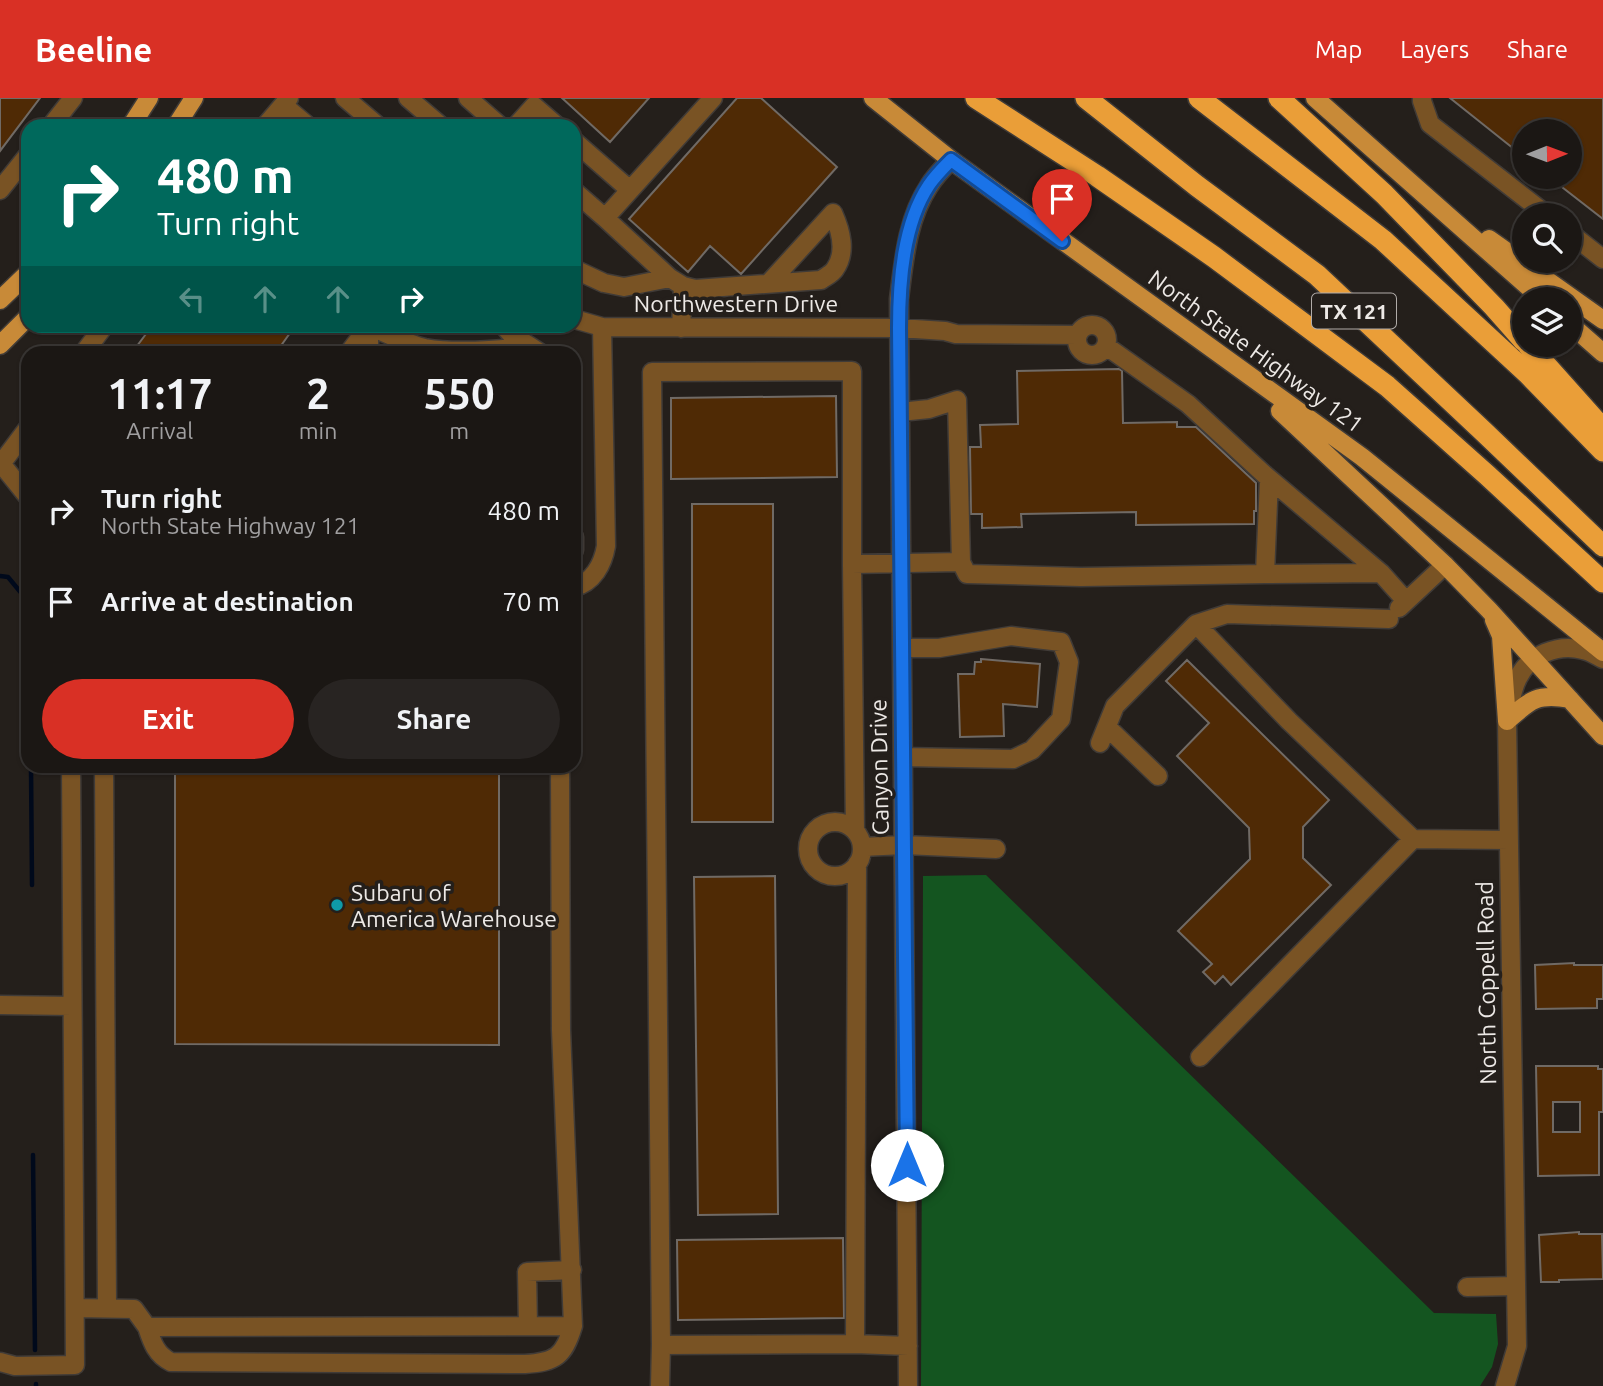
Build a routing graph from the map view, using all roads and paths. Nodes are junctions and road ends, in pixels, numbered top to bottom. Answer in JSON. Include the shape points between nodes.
{"nodes":[{"id":1,"x":74,"y":98,"type":"edge"},
{"id":2,"x":149,"y":98,"type":"edge"},
{"id":3,"x":194,"y":98,"type":"edge"},
{"id":4,"x":345,"y":98,"type":"edge"},
{"id":5,"x":408,"y":98,"type":"edge"},
{"id":6,"x":468,"y":98,"type":"edge"},
{"id":7,"x":713,"y":98,"type":"edge"},
{"id":8,"x":873,"y":98,"type":"edge"},
{"id":9,"x":976,"y":98,"type":"edge"},
{"id":10,"x":1086,"y":98,"type":"edge"},
{"id":11,"x":1199,"y":98,"type":"edge"},
{"id":12,"x":1279,"y":98,"type":"edge"},
{"id":13,"x":1422,"y":98,"type":"edge"},
{"id":14,"x":1322,"y":100,"type":"edge"},
{"id":15,"x":286,"y":101,"type":"edge"},
{"id":16,"x":57,"y":119,"type":"edge"},
{"id":17,"x":136,"y":119,"type":"edge"},
{"id":18,"x":180,"y":119,"type":"edge"},
{"id":19,"x":271,"y":119,"type":"edge"},
{"id":20,"x":302,"y":119,"type":"edge"},
{"id":21,"x":370,"y":119,"type":"edge"},
{"id":22,"x":433,"y":119,"type":"edge"},
{"id":23,"x":492,"y":119,"type":"edge"},
{"id":24,"x":522,"y":119,"type":"edge"},
{"id":25,"x":549,"y":119,"type":"edge"},
{"id":26,"x":581,"y":147,"type":"edge"},
{"id":27,"x":951,"y":160,"type":"junction"},
{"id":28,"x":21,"y":164,"type":"edge"},
{"id":29,"x":630,"y":190,"type":"junction"},
{"id":30,"x":0,"y":191,"type":"edge"},
{"id":31,"x":1421,"y":192,"type":"junction"},
{"id":32,"x":581,"y":197,"type":"edge"},
{"id":33,"x":1532,"y":203,"type":"edge"},
{"id":34,"x":605,"y":218,"type":"junction"},
{"id":35,"x":1582,"y":242,"type":"edge"},
{"id":36,"x":1603,"y":259,"type":"edge"},
{"id":37,"x":581,"y":272,"type":"edge"},
{"id":38,"x":21,"y":280,"type":"edge"},
{"id":39,"x":676,"y":282,"type":"junction"},
{"id":40,"x":769,"y":284,"type":"junction"},
{"id":41,"x":1528,"y":287,"type":"edge"},
{"id":42,"x":0,"y":300,"type":"edge"},
{"id":43,"x":1603,"y":320,"type":"edge"},
{"id":44,"x":581,"y":321,"type":"edge"},
{"id":45,"x":21,"y":324,"type":"edge"},
{"id":46,"x":602,"y":327,"type":"junction"},
{"id":47,"x":681,"y":328,"type":"junction"},
{"id":48,"x":899,"y":328,"type":"junction"},
{"id":49,"x":1512,"y":328,"type":"edge"},
{"id":50,"x":386,"y":333,"type":"edge"},
{"id":51,"x":510,"y":333,"type":"edge"},
{"id":52,"x":1582,"y":335,"type":"edge"},
{"id":53,"x":1195,"y":337,"type":"junction"},
{"id":54,"x":0,"y":345,"type":"edge"},
{"id":55,"x":419,"y":346,"type":"edge"},
{"id":56,"x":530,"y":346,"type":"edge"},
{"id":57,"x":1603,"y":353,"type":"edge"},
{"id":58,"x":1539,"y":357,"type":"edge"},
{"id":59,"x":900,"y":412,"type":"junction"},
{"id":60,"x":1603,"y":429,"type":"edge"},
{"id":61,"x":21,"y":437,"type":"edge"},
{"id":62,"x":1603,"y":451,"type":"edge"},
{"id":63,"x":1,"y":463,"type":"edge"},
{"id":64,"x":1269,"y":479,"type":"junction"},
{"id":65,"x":21,"y":488,"type":"edge"},
{"id":66,"x":1603,"y":546,"type":"edge"},
{"id":67,"x":902,"y":562,"type":"junction"},
{"id":68,"x":961,"y":562,"type":"junction"},
{"id":69,"x":852,"y":564,"type":"junction"},
{"id":70,"x":1445,"y":565,"type":"junction"},
{"id":71,"x":1381,"y":573,"type":"junction"},
{"id":72,"x":1265,"y":574,"type":"junction"},
{"id":73,"x":1603,"y":582,"type":"edge"},
{"id":74,"x":581,"y":585,"type":"edge"},
{"id":75,"x":1398,"y":610,"type":"junction"},
{"id":76,"x":1489,"y":610,"type":"junction"},
{"id":77,"x":1196,"y":624,"type":"junction"},
{"id":78,"x":902,"y":648,"type":"junction"},
{"id":79,"x":1603,"y":652,"type":"edge"},
{"id":80,"x":1534,"y":659,"type":"junction"},
{"id":81,"x":1603,"y":659,"type":"edge"},
{"id":82,"x":1570,"y":699,"type":"junction"},
{"id":83,"x":1507,"y":721,"type":"junction"},
{"id":84,"x":1603,"y":736,"type":"edge"},
{"id":85,"x":903,"y":757,"type":"junction"},
{"id":86,"x":71,"y":773,"type":"edge"},
{"id":87,"x":104,"y":773,"type":"edge"},
{"id":88,"x":560,"y":773,"type":"edge"},
{"id":89,"x":1158,"y":776,"type":"dead end"},
{"id":90,"x":1413,"y":839,"type":"junction"},
{"id":91,"x":1509,"y":840,"type":"junction"},
{"id":92,"x":904,"y":845,"type":"junction"},
{"id":93,"x":858,"y":848,"type":"junction"},
{"id":94,"x":996,"y":849,"type":"dead end"},
{"id":95,"x":0,"y":1005,"type":"edge"},
{"id":96,"x":72,"y":1006,"type":"junction"},
{"id":97,"x":1200,"y":1057,"type":"dead end"},
{"id":98,"x":572,"y":1270,"type":"junction"},
{"id":99,"x":1516,"y":1286,"type":"junction"},
{"id":100,"x":1467,"y":1287,"type":"dead end"},
{"id":101,"x":107,"y":1307,"type":"junction"},
{"id":102,"x":75,"y":1308,"type":"junction"},
{"id":103,"x":528,"y":1326,"type":"junction"},
{"id":104,"x":573,"y":1326,"type":"junction"},
{"id":105,"x":147,"y":1327,"type":"junction"},
{"id":106,"x":855,"y":1344,"type":"junction"},
{"id":107,"x":661,"y":1345,"type":"junction"},
{"id":108,"x":908,"y":1346,"type":"junction"},
{"id":109,"x":0,"y":1362,"type":"edge"},
{"id":110,"x":660,"y":1386,"type":"edge"},
{"id":111,"x":908,"y":1386,"type":"edge"},
{"id":112,"x":1505,"y":1386,"type":"edge"}],
"edges":[{"from":1,"to":16,"type":"street"},
{"from":2,"to":17,"type":"main road"},
{"from":3,"to":18,"type":"main road"},
{"from":4,"to":21,"type":"street"},
{"from":5,"to":22,"type":"street"},
{"from":6,"to":23,"type":"street"},
{"from":7,"to":29,"type":"street"},
{"from":8,"to":27,"type":"main road","name":"North State Highway 121"},
{"from":9,"to":73,"type":"highway","via":[[1203,250],[1387,386]]},
{"from":10,"to":66,"type":"highway","number":"TX 121","via":[[1317,275]]},
{"from":11,"to":62,"type":"highway","number":"TX 121","via":[[1383,240],[1527,373]]},
{"from":12,"to":49,"type":"highway","via":[[1384,194]]},
{"from":13,"to":33,"type":"street","via":[[1430,124]]},
{"from":14,"to":31,"type":"main road"},
{"from":15,"to":19,"type":"street"},
{"from":15,"to":20,"type":"street"},
{"from":24,"to":25,"type":"street","via":[[534,106]]},
{"from":26,"to":29,"type":"street"},
{"from":27,"to":48,"type":"street","name":"Canyon Drive","via":[[930,183],[910,227]]},
{"from":27,"to":53,"type":"main road","name":"North State Highway 121"},
{"from":28,"to":30,"type":"street"},
{"from":29,"to":34,"type":"street"},
{"from":31,"to":41,"type":"main road"},
{"from":31,"to":43,"type":"main road"},
{"from":32,"to":34,"type":"street"},
{"from":34,"to":39,"type":"street"},
{"from":35,"to":36,"type":"street"},
{"from":37,"to":39,"type":"street","via":[[624,287]]},
{"from":38,"to":42,"type":"main road"},
{"from":39,"to":40,"type":"street","via":[[695,289]]},
{"from":39,"to":47,"type":"street"},
{"from":40,"to":40,"type":"street","via":[[821,280],[834,271],[843,239],[833,213]]},
{"from":44,"to":46,"type":"street","name":"Northwestern Drive"},
{"from":45,"to":54,"type":"main road"},
{"from":46,"to":47,"type":"street","name":"Northwestern Drive"},
{"from":46,"to":74,"type":"street","via":[[606,546],[598,570]]},
{"from":47,"to":48,"type":"street","name":"Northwestern Drive"},
{"from":48,"to":59,"type":"street","name":"Canyon Drive"},
{"from":48,"to":64,"type":"street","name":"Northwestern Drive","via":[[956,334],[1078,335],[1086,326],[1101,328],[1107,336],[1106,346],[1188,404]]},
{"from":50,"to":55,"type":"street"},
{"from":51,"to":56,"type":"street"},
{"from":52,"to":57,"type":"main road"},
{"from":53,"to":70,"type":"main road"},
{"from":53,"to":79,"type":"main road","name":"North State Highway 121","via":[[1362,457]]},
{"from":58,"to":60,"type":"highway"},
{"from":59,"to":67,"type":"street","name":"Canyon Drive"},
{"from":59,"to":68,"type":"street","via":[[957,400]]},
{"from":61,"to":63,"type":"street"},
{"from":63,"to":65,"type":"street"},
{"from":64,"to":71,"type":"street"},
{"from":64,"to":72,"type":"street"},
{"from":67,"to":68,"type":"street"},
{"from":67,"to":69,"type":"street"},
{"from":67,"to":78,"type":"street","name":"Canyon Drive"},
{"from":68,"to":72,"type":"street","via":[[967,574]]},
{"from":69,"to":93,"type":"street"},
{"from":69,"to":107,"type":"street","via":[[852,371],[652,372]]},
{"from":70,"to":75,"type":"street"},
{"from":70,"to":76,"type":"main road"},
{"from":71,"to":72,"type":"street"},
{"from":71,"to":75,"type":"street"},
{"from":75,"to":77,"type":"street","via":[[1227,614]]},
{"from":76,"to":80,"type":"main road"},
{"from":76,"to":83,"type":"main road","via":[[1501,636]]},
{"from":77,"to":89,"type":"street","via":[[1115,706],[1104,735]]},
{"from":77,"to":90,"type":"street"},
{"from":78,"to":85,"type":"street","name":"Canyon Drive"},
{"from":78,"to":85,"type":"street","via":[[939,648],[1011,636],[1060,642],[1069,662],[1061,719],[1032,750],[1013,759]]},
{"from":80,"to":81,"type":"street","via":[[1561,648],[1583,650]]},
{"from":80,"to":82,"type":"main road"},
{"from":80,"to":83,"type":"street","name":"North Coppell Road","via":[[1518,676]]},
{"from":82,"to":83,"type":"main road","via":[[1540,698]]},
{"from":82,"to":84,"type":"main road"},
{"from":83,"to":91,"type":"street","name":"North Coppell Road"},
{"from":85,"to":92,"type":"street","name":"Canyon Drive"},
{"from":86,"to":96,"type":"street"},
{"from":87,"to":101,"type":"street"},
{"from":88,"to":98,"type":"street","via":[[561,1030]]},
{"from":90,"to":91,"type":"street"},
{"from":90,"to":97,"type":"street"},
{"from":91,"to":99,"type":"street","name":"North Coppell Road"},
{"from":92,"to":93,"type":"street"},
{"from":92,"to":94,"type":"street"},
{"from":92,"to":108,"type":"street","name":"Canyon Drive"},
{"from":93,"to":106,"type":"street"},
{"from":95,"to":96,"type":"street"},
{"from":96,"to":102,"type":"street"},
{"from":98,"to":103,"type":"street","via":[[527,1272]]},
{"from":98,"to":104,"type":"street"},
{"from":99,"to":100,"type":"street"},
{"from":99,"to":112,"type":"street","name":"North Coppell Road","via":[[1517,1346]]},
{"from":101,"to":102,"type":"street"},
{"from":101,"to":105,"type":"street","via":[[134,1309]]},
{"from":102,"to":109,"type":"street","via":[[75,1365]]},
{"from":103,"to":104,"type":"street"},
{"from":103,"to":105,"type":"street"},
{"from":104,"to":105,"type":"street","via":[[558,1356],[525,1364],[171,1362],[155,1349]]},
{"from":106,"to":107,"type":"street"},
{"from":106,"to":108,"type":"street"},
{"from":107,"to":110,"type":"street"},
{"from":108,"to":111,"type":"street","name":"Canyon Drive"}]}
